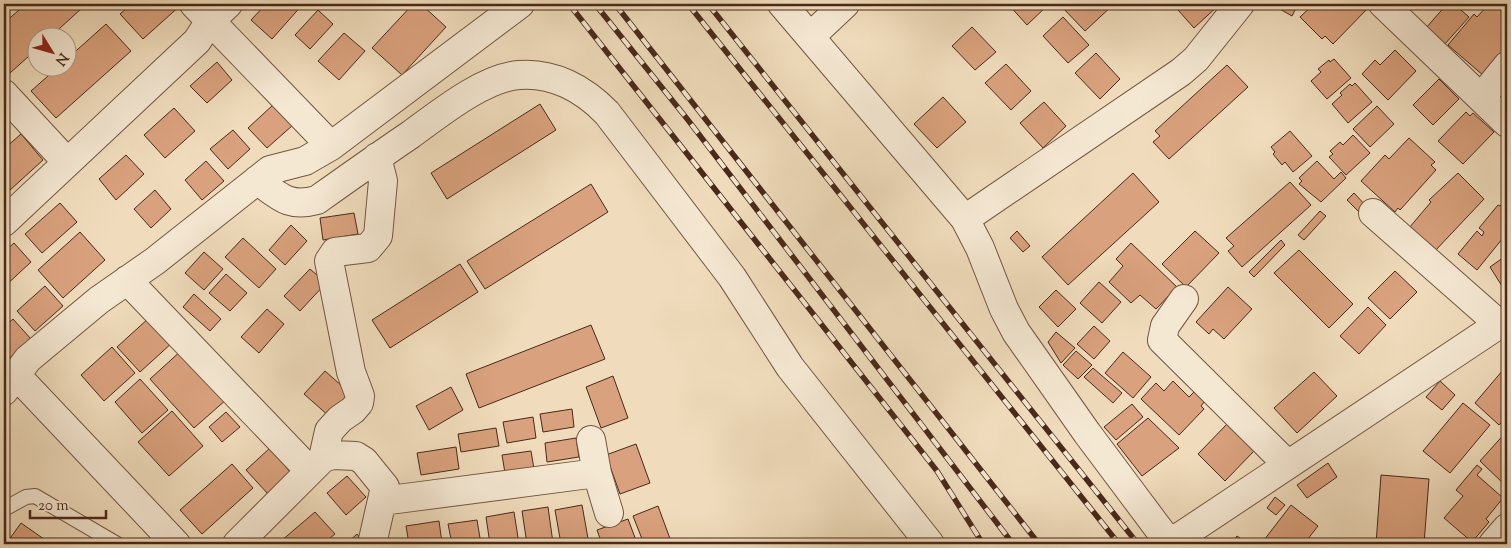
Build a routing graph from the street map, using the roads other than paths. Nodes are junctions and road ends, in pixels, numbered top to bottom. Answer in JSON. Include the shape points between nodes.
{"nodes":[{"id":1,"x":520,"y":4,"type":"edge"},
{"id":2,"x":782,"y":4,"type":"edge"},
{"id":3,"x":846,"y":4,"type":"edge"},
{"id":4,"x":1240,"y":4,"type":"edge"},
{"id":5,"x":1383,"y":4,"type":"edge"},
{"id":6,"x":211,"y":9,"type":"edge"},
{"id":7,"x":811,"y":36,"type":"junction"},
{"id":8,"x":1507,"y":66,"type":"edge"},
{"id":9,"x":4,"y":94,"type":"edge"},
{"id":10,"x":1481,"y":98,"type":"junction"},
{"id":11,"x":1507,"y":123,"type":"edge"},
{"id":12,"x":331,"y":146,"type":"junction"},
{"id":13,"x":378,"y":157,"type":"junction"},
{"id":14,"x":67,"y":162,"type":"junction"},
{"id":15,"x":257,"y":180,"type":"junction"},
{"id":16,"x":1373,"y":213,"type":"dead end"},
{"id":17,"x":965,"y":219,"type":"junction"},
{"id":18,"x":4,"y":221,"type":"edge"},
{"id":19,"x":127,"y":280,"type":"junction"},
{"id":20,"x":1184,"y":299,"type":"dead end"},
{"id":21,"x":1503,"y":322,"type":"edge"},
{"id":22,"x":10,"y":383,"type":"edge"},
{"id":23,"x":591,"y":440,"type":"dead end"},
{"id":24,"x":1287,"y":464,"type":"junction"},
{"id":25,"x":317,"y":465,"type":"junction"},
{"id":26,"x":597,"y":473,"type":"junction"},
{"id":27,"x":382,"y":501,"type":"junction"},
{"id":28,"x":4,"y":509,"type":"edge"},
{"id":29,"x":609,"y":513,"type":"dead end"},
{"id":30,"x":1507,"y":528,"type":"edge"},
{"id":31,"x":117,"y":544,"type":"edge"},
{"id":32,"x":176,"y":544,"type":"edge"},
{"id":33,"x":236,"y":544,"type":"edge"},
{"id":34,"x":372,"y":544,"type":"edge"},
{"id":35,"x":930,"y":544,"type":"edge"},
{"id":36,"x":1170,"y":544,"type":"edge"},
{"id":37,"x":1493,"y":544,"type":"edge"}],
"edges":[{"from":1,"to":12,"type":"street"},
{"from":2,"to":7,"type":"street"},
{"from":3,"to":7,"type":"street"},
{"from":4,"to":17,"type":"street","via":[[1196,59],[1181,72]]},
{"from":5,"to":10,"type":"street"},
{"from":6,"to":12,"type":"street"},
{"from":6,"to":14,"type":"street","via":[[197,41]]},
{"from":7,"to":17,"type":"street"},
{"from":8,"to":10,"type":"street"},
{"from":9,"to":14,"type":"street"},
{"from":10,"to":11,"type":"street"},
{"from":12,"to":15,"type":"street","via":[[305,161],[270,170]]},
{"from":13,"to":15,"type":"street","via":[[317,200],[302,204],[284,201]]},
{"from":13,"to":25,"type":"street","via":[[383,181],[378,236],[368,248],[335,252],[329,261],[359,403],[330,431]]},
{"from":13,"to":35,"type":"street","via":[[470,93],[518,75],[554,79],[592,98],[607,113],[732,277],[790,367]]},
{"from":14,"to":18,"type":"street"},
{"from":15,"to":19,"type":"street"},
{"from":16,"to":21,"type":"street"},
{"from":17,"to":36,"type":"street","via":[[1016,332]]},
{"from":19,"to":22,"type":"street","via":[[28,359]]},
{"from":19,"to":25,"type":"street"},
{"from":20,"to":24,"type":"street","via":[[1165,326],[1162,340]]},
{"from":21,"to":24,"type":"street"},
{"from":22,"to":32,"type":"street"},
{"from":23,"to":26,"type":"street"},
{"from":24,"to":36,"type":"street"},
{"from":25,"to":27,"type":"street","via":[[333,455],[356,456],[385,487]]},
{"from":25,"to":33,"type":"street"},
{"from":26,"to":27,"type":"street"},
{"from":26,"to":29,"type":"street"},
{"from":27,"to":34,"type":"street"},
{"from":28,"to":31,"type":"lane","via":[[26,497],[35,496]]},
{"from":30,"to":37,"type":"street"}]}
